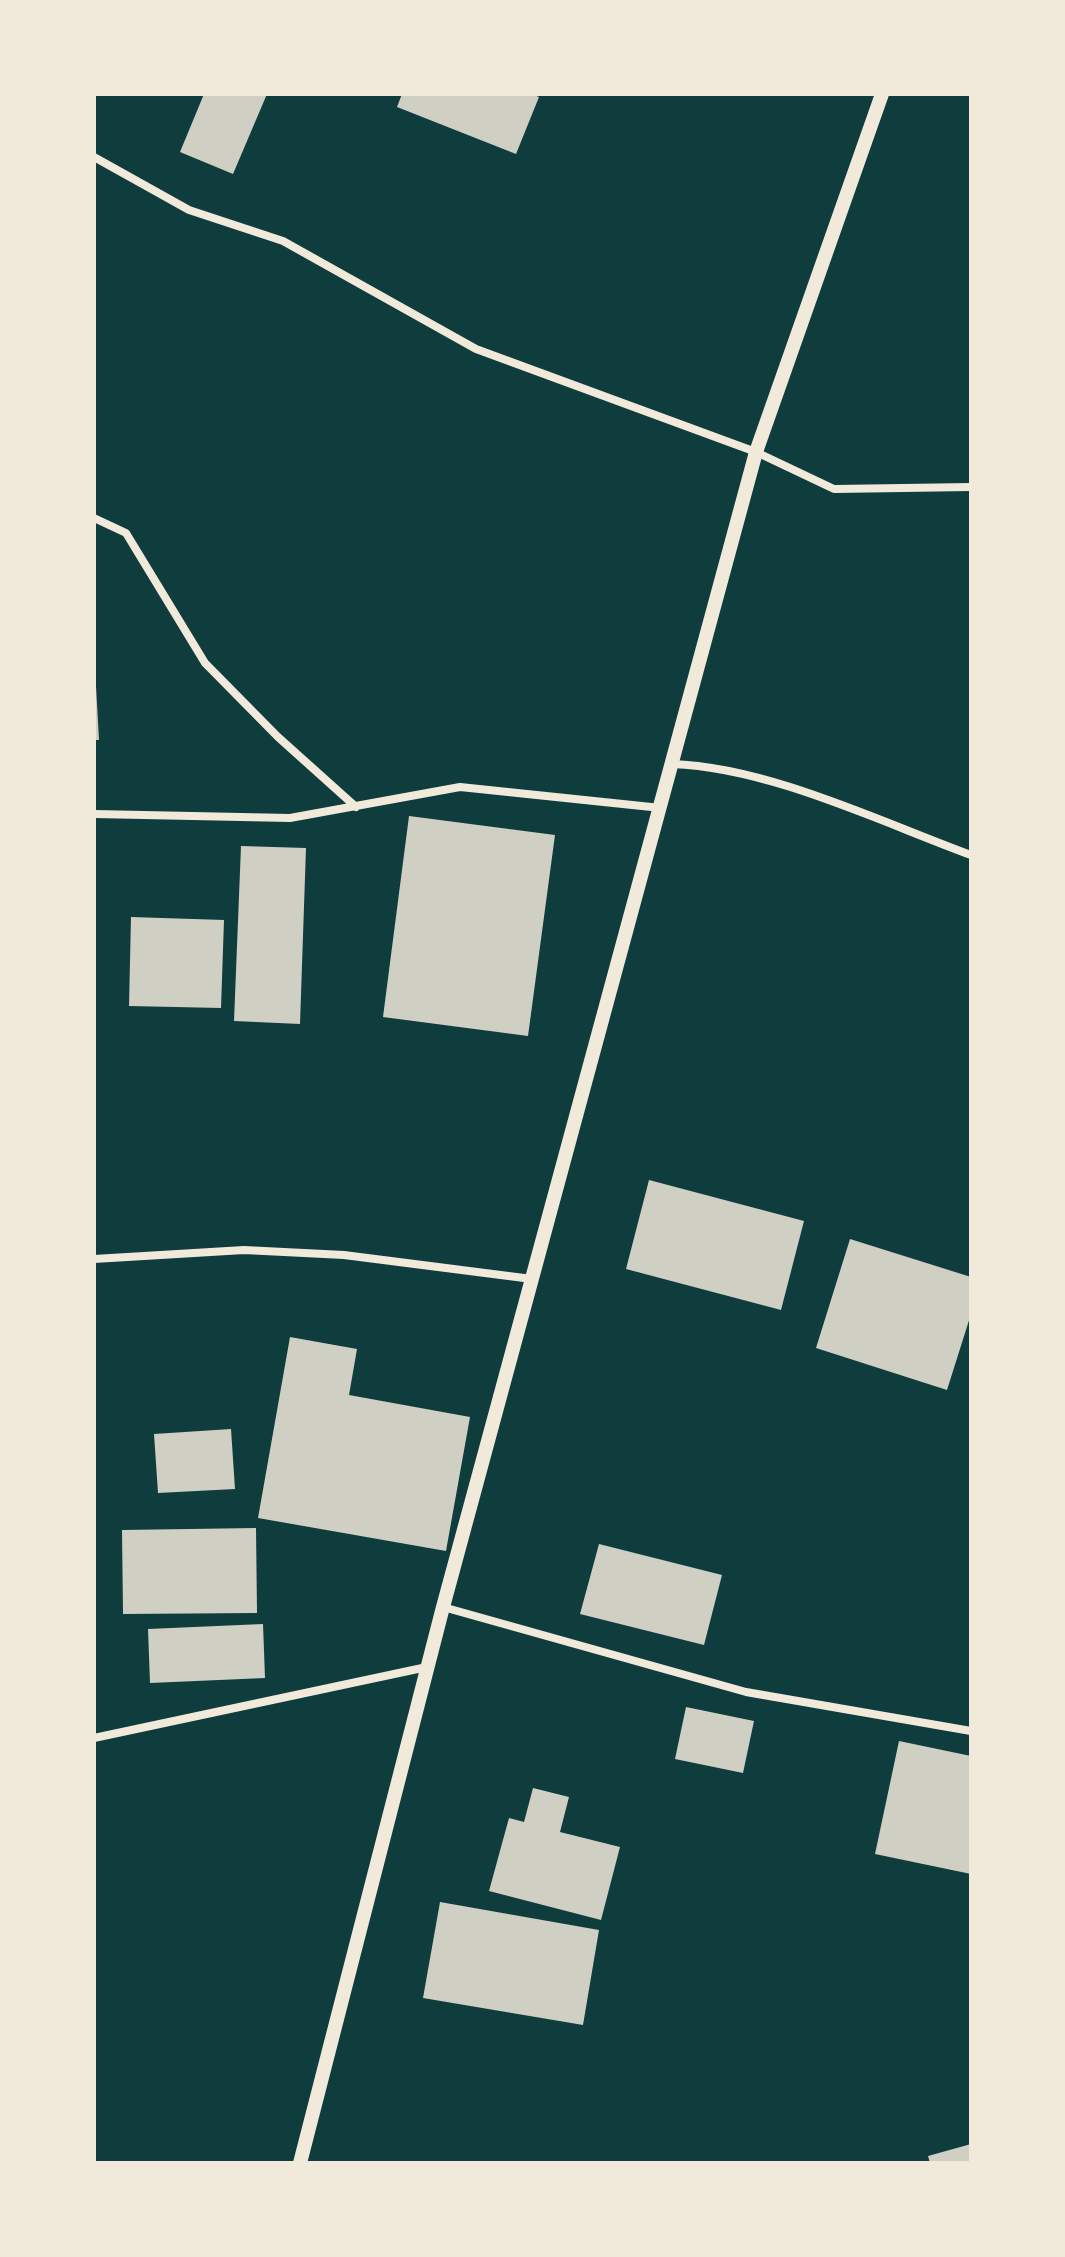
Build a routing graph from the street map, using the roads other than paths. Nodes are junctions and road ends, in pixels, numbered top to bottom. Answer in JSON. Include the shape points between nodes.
{"nodes":[{"id":1,"x":882,"y":94,"type":"edge"},
{"id":2,"x":94,"y":157,"type":"edge"},
{"id":3,"x":756,"y":452,"type":"junction"},
{"id":4,"x":971,"y":487,"type":"edge"},
{"id":5,"x":94,"y":518,"type":"edge"},
{"id":6,"x":672,"y":764,"type":"junction"},
{"id":7,"x":356,"y":807,"type":"junction"},
{"id":8,"x":661,"y":808,"type":"junction"},
{"id":9,"x":94,"y":814,"type":"edge"},
{"id":10,"x":971,"y":855,"type":"edge"},
{"id":11,"x":94,"y":1259,"type":"edge"},
{"id":12,"x":532,"y":1279,"type":"junction"},
{"id":13,"x":443,"y":1607,"type":"junction"},
{"id":14,"x":427,"y":1667,"type":"junction"},
{"id":15,"x":971,"y":1731,"type":"edge"},
{"id":16,"x":94,"y":1738,"type":"edge"},
{"id":17,"x":300,"y":2163,"type":"edge"}],
"edges":[{"from":1,"to":3,"type":"street"},
{"from":2,"to":3,"type":"street","via":[[189,210],[283,241],[476,349]]},
{"from":3,"to":4,"type":"street","via":[[834,489]]},
{"from":3,"to":6,"type":"street"},
{"from":5,"to":7,"type":"street","via":[[126,533],[205,663]]},
{"from":6,"to":8,"type":"street"},
{"from":6,"to":10,"type":"street","via":[[747,774]]},
{"from":7,"to":8,"type":"street","via":[[460,787]]},
{"from":7,"to":9,"type":"street","via":[[290,818]]},
{"from":8,"to":12,"type":"street"},
{"from":11,"to":12,"type":"street","via":[[244,1250],[344,1255]]},
{"from":12,"to":13,"type":"street"},
{"from":13,"to":14,"type":"street"},
{"from":13,"to":15,"type":"street","via":[[746,1692]]},
{"from":14,"to":16,"type":"street"},
{"from":14,"to":17,"type":"street"}]}
